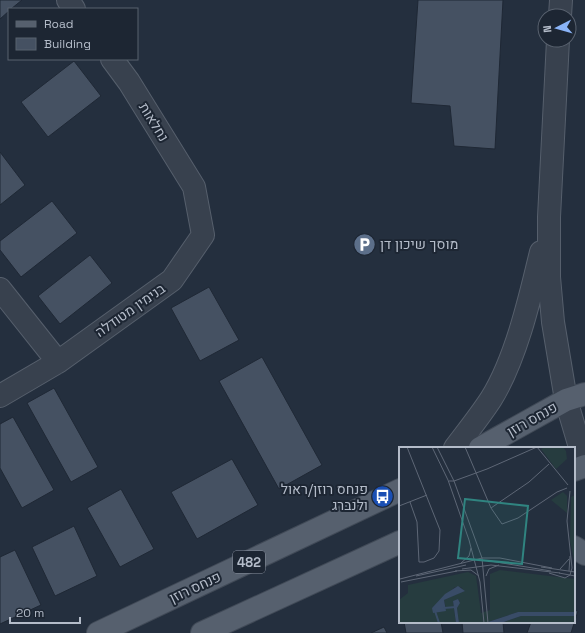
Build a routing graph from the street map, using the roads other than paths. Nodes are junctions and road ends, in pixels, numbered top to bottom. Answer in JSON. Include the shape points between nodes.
{"nodes":[{"id":1,"x":558,"y":48,"type":"edge"},
{"id":2,"x":113,"y":60,"type":"edge"},
{"id":3,"x":194,"y":187,"type":"joint"},
{"id":4,"x":548,"y":217,"type":"junction"},
{"id":5,"x":0,"y":289,"type":"edge"},
{"id":6,"x":58,"y":362,"type":"junction"},
{"id":7,"x":0,"y":396,"type":"edge"},
{"id":8,"x":575,"y":397,"type":"edge"},
{"id":9,"x":456,"y":447,"type":"edge"},
{"id":10,"x":482,"y":447,"type":"edge"},
{"id":11,"x":585,"y":465,"type":"edge"},
{"id":12,"x":575,"y":470,"type":"edge"},
{"id":13,"x":399,"y":490,"type":"edge"},
{"id":14,"x":399,"y":542,"type":"edge"},
{"id":15,"x":575,"y":548,"type":"edge"},
{"id":16,"x":585,"y":554,"type":"edge"},
{"id":17,"x":98,"y":633,"type":"edge"},
{"id":18,"x":202,"y":633,"type":"edge"}],
"edges":[{"from":1,"to":4,"type":"street"},
{"from":2,"to":3,"type":"street","name":"נחלאות"},
{"from":3,"to":6,"type":"street","name":"בנימין מטודלה","via":[[203,235],[172,280]]},
{"from":4,"to":8,"type":"street","via":[[553,322]]},
{"from":4,"to":9,"type":"street","via":[[532,287],[506,369],[492,398]]},
{"from":5,"to":6,"type":"street"},
{"from":6,"to":7,"type":"street","name":"בנימין מטודלה"},
{"from":8,"to":10,"type":"main road","name":"פנחס רוזן"},
{"from":8,"to":11,"type":"street"},
{"from":11,"to":12,"type":"main road"},
{"from":13,"to":17,"type":"main road","name":"פנחס רוזן","number":"482"},
{"from":14,"to":18,"type":"main road"},
{"from":15,"to":16,"type":"main road"}]}
